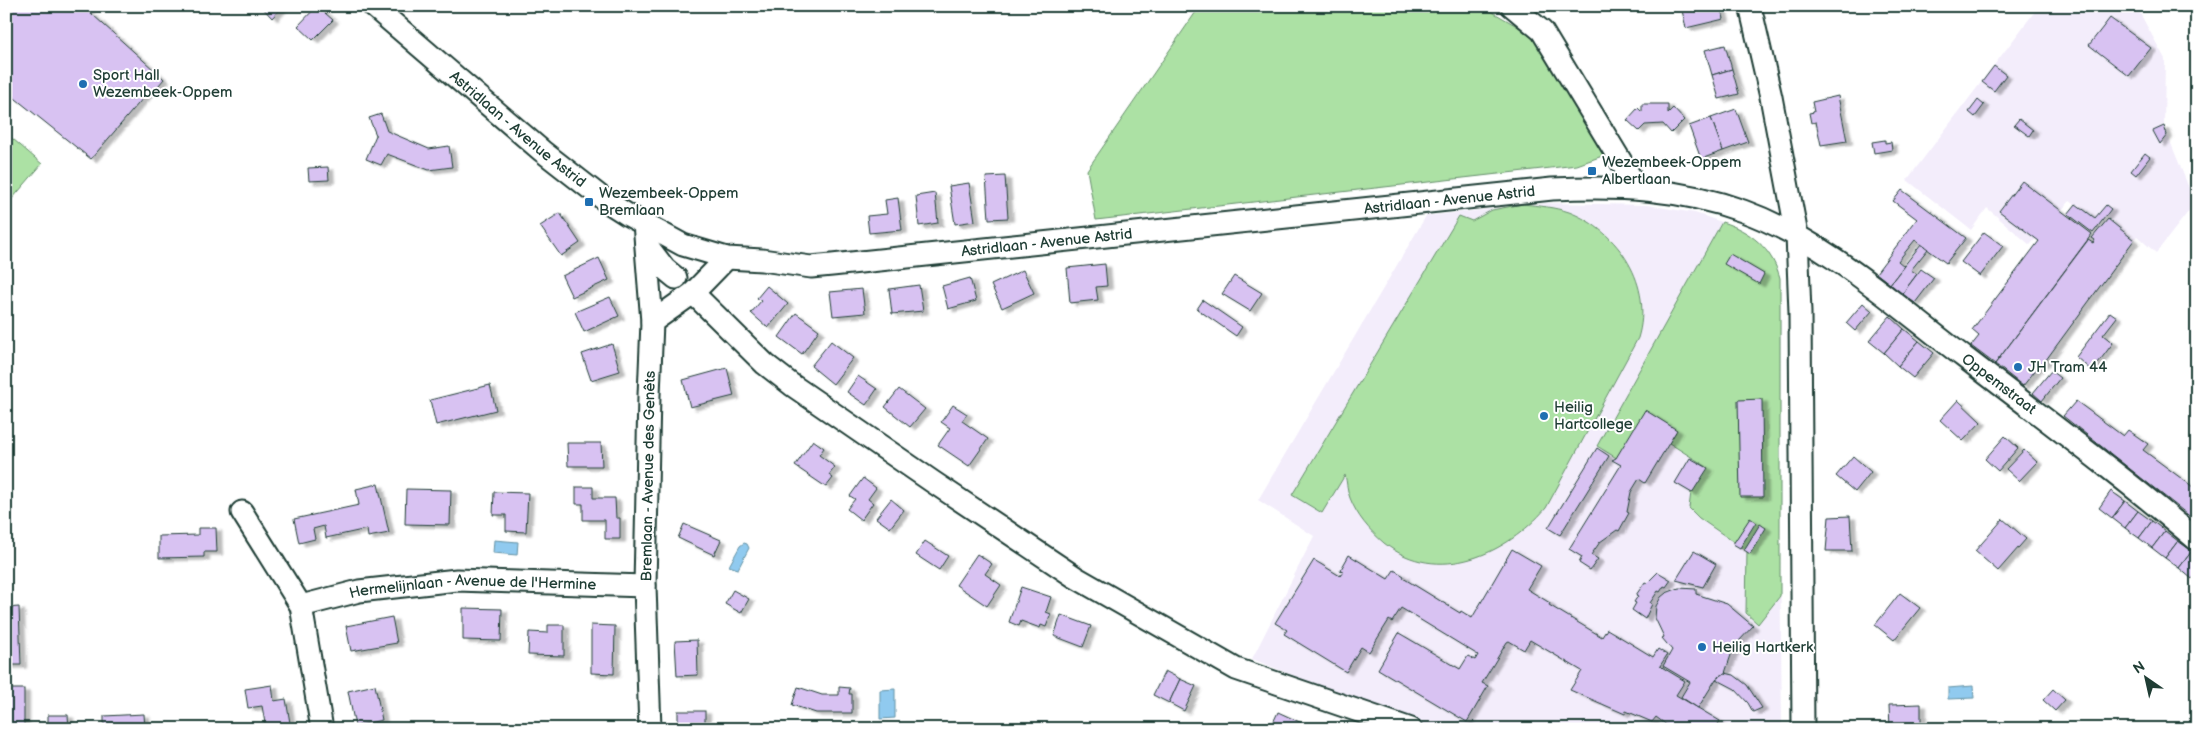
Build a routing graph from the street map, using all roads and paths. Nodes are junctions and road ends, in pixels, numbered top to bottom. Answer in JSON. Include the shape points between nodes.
{"nodes":[{"id":1,"x":372,"y":6,"type":"edge"},
{"id":2,"x":1512,"y":6,"type":"edge"},
{"id":3,"x":1750,"y":6,"type":"edge"},
{"id":4,"x":1637,"y":188,"type":"junction"},
{"id":5,"x":644,"y":223,"type":"junction"},
{"id":6,"x":1797,"y":235,"type":"junction"},
{"id":7,"x":646,"y":244,"type":"junction"},
{"id":8,"x":727,"y":258,"type":"junction"},
{"id":9,"x":676,"y":278,"type":"dead end"},
{"id":10,"x":694,"y":293,"type":"junction"},
{"id":11,"x":652,"y":322,"type":"junction"},
{"id":12,"x":242,"y":512,"type":"dead end"},
{"id":13,"x":2197,"y":540,"type":"edge"},
{"id":14,"x":645,"y":586,"type":"junction"},
{"id":15,"x":301,"y":606,"type":"junction"},
{"id":16,"x":322,"y":729,"type":"edge"},
{"id":17,"x":650,"y":729,"type":"edge"},
{"id":18,"x":1411,"y":729,"type":"edge"},
{"id":19,"x":1803,"y":729,"type":"edge"}],
"edges":[{"from":1,"to":5,"type":"street","name":"Astridlaan - Avenue Astrid","via":[[554,160],[606,201]]},
{"from":2,"to":4,"type":"street","via":[[1542,31]]},
{"from":3,"to":6,"type":"street"},
{"from":4,"to":6,"type":"street","name":"Astridlaan - Avenue Astrid","via":[[1680,193],[1742,211]]},
{"from":4,"to":8,"type":"street","name":"Astridlaan - Avenue Astrid","via":[[1552,189],[818,266]]},
{"from":5,"to":7,"type":"street","name":"Bremlaan - Avenue des Genêts"},
{"from":5,"to":8,"type":"street","name":"Astridlaan - Avenue Astrid","via":[[684,245]]},
{"from":6,"to":13,"type":"street","name":"Oppemstraat","via":[[1856,274]]},
{"from":6,"to":19,"type":"street"},
{"from":7,"to":9,"type":"street"},
{"from":7,"to":11,"type":"street","name":"Bremlaan - Avenue des Genêts"},
{"from":8,"to":10,"type":"street"},
{"from":10,"to":11,"type":"street"},
{"from":10,"to":18,"type":"street","via":[[785,380],[1075,577],[1236,669]]},
{"from":11,"to":14,"type":"street","name":"Bremlaan - Avenue des Genêts"},
{"from":12,"to":15,"type":"street"},
{"from":14,"to":15,"type":"street","name":"Hermelijnlaan - Avenue de l'Hermine","via":[[457,580],[360,591]]},
{"from":14,"to":17,"type":"street","name":"Bremlaan - Avenue des Genêts"},
{"from":15,"to":16,"type":"street"}]}
